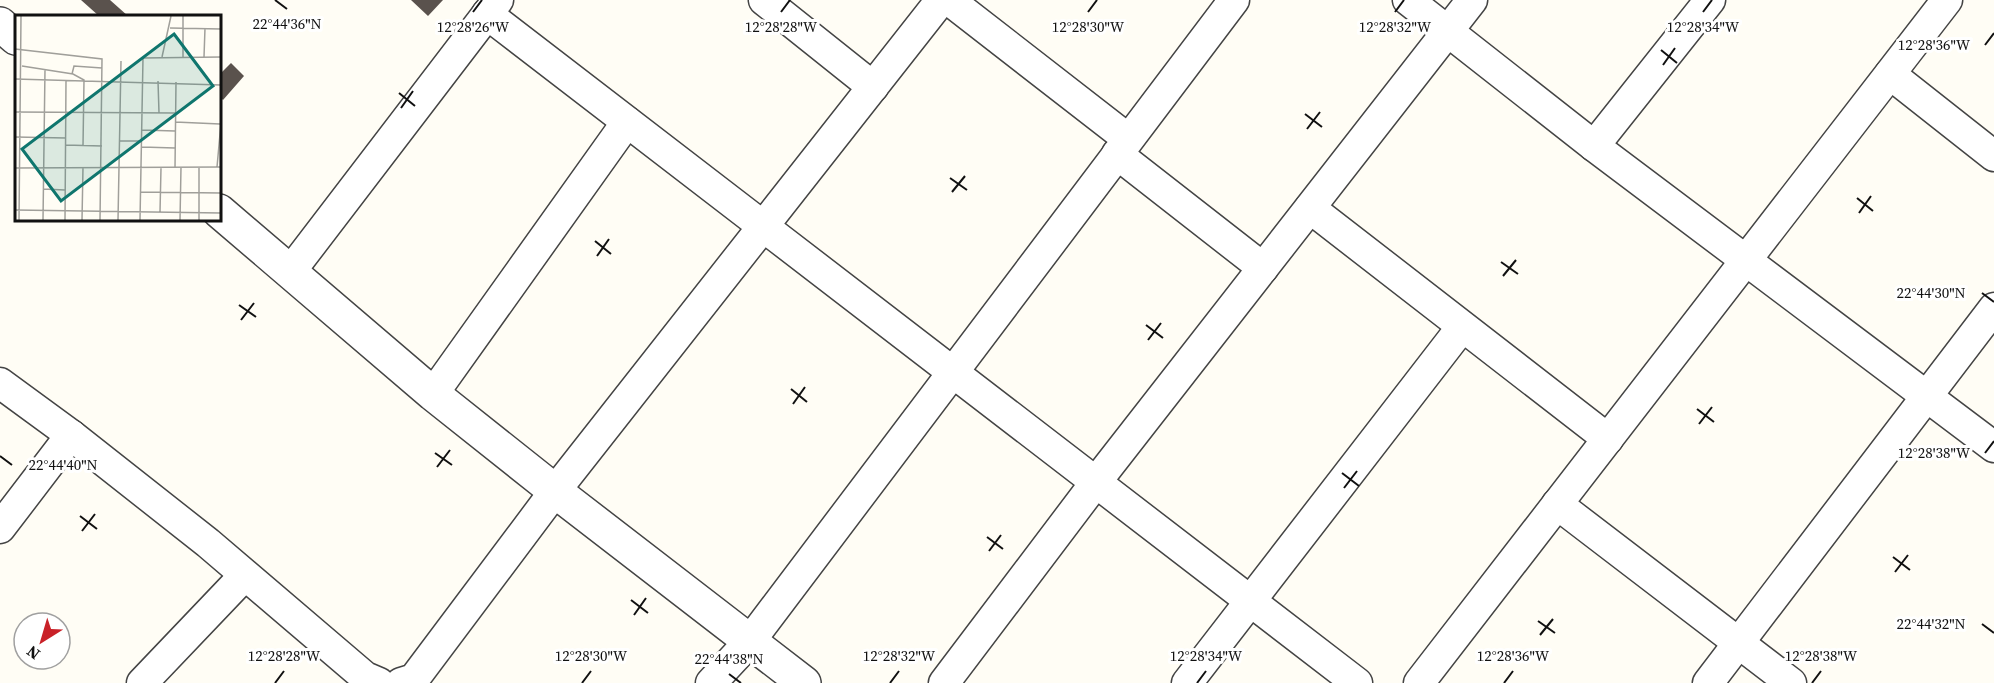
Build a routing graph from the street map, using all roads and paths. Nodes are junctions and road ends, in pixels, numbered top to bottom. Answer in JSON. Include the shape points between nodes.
{"nodes":[{"id":1,"x":764,"y":0,"type":"edge"},
{"id":2,"x":941,"y":0,"type":"edge"},
{"id":3,"x":949,"y":0,"type":"edge"},
{"id":4,"x":1234,"y":0,"type":"edge"},
{"id":5,"x":1408,"y":0,"type":"edge"},
{"id":6,"x":1472,"y":0,"type":"edge"},
{"id":7,"x":1710,"y":0,"type":"edge"},
{"id":8,"x":1947,"y":0,"type":"edge"},
{"id":9,"x":492,"y":7,"type":"edge"},
{"id":10,"x":0,"y":24,"type":"edge"},
{"id":11,"x":1448,"y":30,"type":"junction"},
{"id":12,"x":15,"y":37,"type":"edge"},
{"id":13,"x":1890,"y":74,"type":"junction"},
{"id":14,"x":873,"y":87,"type":"junction"},
{"id":15,"x":627,"y":122,"type":"junction"},
{"id":16,"x":1594,"y":146,"type":"junction"},
{"id":17,"x":1122,"y":147,"type":"junction"},
{"id":18,"x":1994,"y":156,"type":"edge"},
{"id":19,"x":1310,"y":208,"type":"junction"},
{"id":20,"x":220,"y":212,"type":"edge"},
{"id":21,"x":764,"y":226,"type":"junction"},
{"id":22,"x":1745,"y":260,"type":"junction"},
{"id":23,"x":1263,"y":268,"type":"junction"},
{"id":24,"x":290,"y":272,"type":"junction"},
{"id":25,"x":1994,"y":308,"type":"edge"},
{"id":26,"x":1462,"y":327,"type":"junction"},
{"id":27,"x":952,"y":371,"type":"junction"},
{"id":28,"x":0,"y":383,"type":"edge"},
{"id":29,"x":433,"y":394,"type":"junction"},
{"id":30,"x":1926,"y":395,"type":"junction"},
{"id":31,"x":71,"y":435,"type":"junction"},
{"id":32,"x":1608,"y":440,"type":"junction"},
{"id":33,"x":1994,"y":447,"type":"edge"},
{"id":34,"x":1096,"y":482,"type":"junction"},
{"id":35,"x":555,"y":491,"type":"junction"},
{"id":36,"x":1557,"y":504,"type":"junction"},
{"id":37,"x":0,"y":528,"type":"edge"},
{"id":38,"x":244,"y":576,"type":"junction"},
{"id":39,"x":1249,"y":600,"type":"junction"},
{"id":40,"x":750,"y":641,"type":"junction"},
{"id":41,"x":1740,"y":643,"type":"junction"},
{"id":42,"x":142,"y":683,"type":"edge"},
{"id":43,"x":379,"y":683,"type":"edge"},
{"id":44,"x":401,"y":683,"type":"edge"},
{"id":45,"x":711,"y":683,"type":"edge"},
{"id":46,"x":804,"y":683,"type":"edge"},
{"id":47,"x":944,"y":683,"type":"edge"},
{"id":48,"x":1187,"y":683,"type":"edge"},
{"id":49,"x":1357,"y":683,"type":"edge"},
{"id":50,"x":1419,"y":683,"type":"edge"},
{"id":51,"x":1708,"y":683,"type":"edge"},
{"id":52,"x":1791,"y":683,"type":"edge"}],
"edges":[{"from":1,"to":14,"type":"street"},
{"from":2,"to":14,"type":"street"},
{"from":3,"to":17,"type":"street"},
{"from":4,"to":17,"type":"street"},
{"from":5,"to":11,"type":"street"},
{"from":6,"to":11,"type":"street"},
{"from":7,"to":16,"type":"street"},
{"from":8,"to":13,"type":"street"},
{"from":9,"to":15,"type":"street"},
{"from":9,"to":24,"type":"street"},
{"from":10,"to":12,"type":"street"},
{"from":11,"to":16,"type":"street"},
{"from":11,"to":19,"type":"street"},
{"from":13,"to":18,"type":"street"},
{"from":13,"to":22,"type":"street"},
{"from":14,"to":21,"type":"street"},
{"from":15,"to":21,"type":"street"},
{"from":15,"to":29,"type":"street"},
{"from":16,"to":22,"type":"street"},
{"from":17,"to":23,"type":"street"},
{"from":17,"to":27,"type":"street"},
{"from":19,"to":23,"type":"street"},
{"from":19,"to":26,"type":"street"},
{"from":20,"to":24,"type":"street"},
{"from":21,"to":27,"type":"street"},
{"from":21,"to":35,"type":"street"},
{"from":22,"to":30,"type":"street"},
{"from":22,"to":32,"type":"street"},
{"from":23,"to":34,"type":"street"},
{"from":24,"to":29,"type":"street"},
{"from":25,"to":30,"type":"street"},
{"from":26,"to":32,"type":"street"},
{"from":26,"to":39,"type":"street"},
{"from":27,"to":34,"type":"street"},
{"from":27,"to":40,"type":"street"},
{"from":28,"to":31,"type":"street"},
{"from":29,"to":35,"type":"street"},
{"from":30,"to":33,"type":"street"},
{"from":30,"to":41,"type":"street"},
{"from":31,"to":37,"type":"street"},
{"from":31,"to":38,"type":"street"},
{"from":32,"to":36,"type":"street"},
{"from":34,"to":39,"type":"street"},
{"from":34,"to":47,"type":"street"},
{"from":35,"to":40,"type":"street"},
{"from":35,"to":44,"type":"street","via":[[414,679]]},
{"from":36,"to":41,"type":"street"},
{"from":36,"to":50,"type":"street"},
{"from":38,"to":42,"type":"street"},
{"from":38,"to":43,"type":"street","via":[[365,676]]},
{"from":39,"to":48,"type":"street"},
{"from":39,"to":49,"type":"street"},
{"from":40,"to":45,"type":"street"},
{"from":40,"to":46,"type":"street"},
{"from":41,"to":51,"type":"street"},
{"from":41,"to":52,"type":"street"}]}
